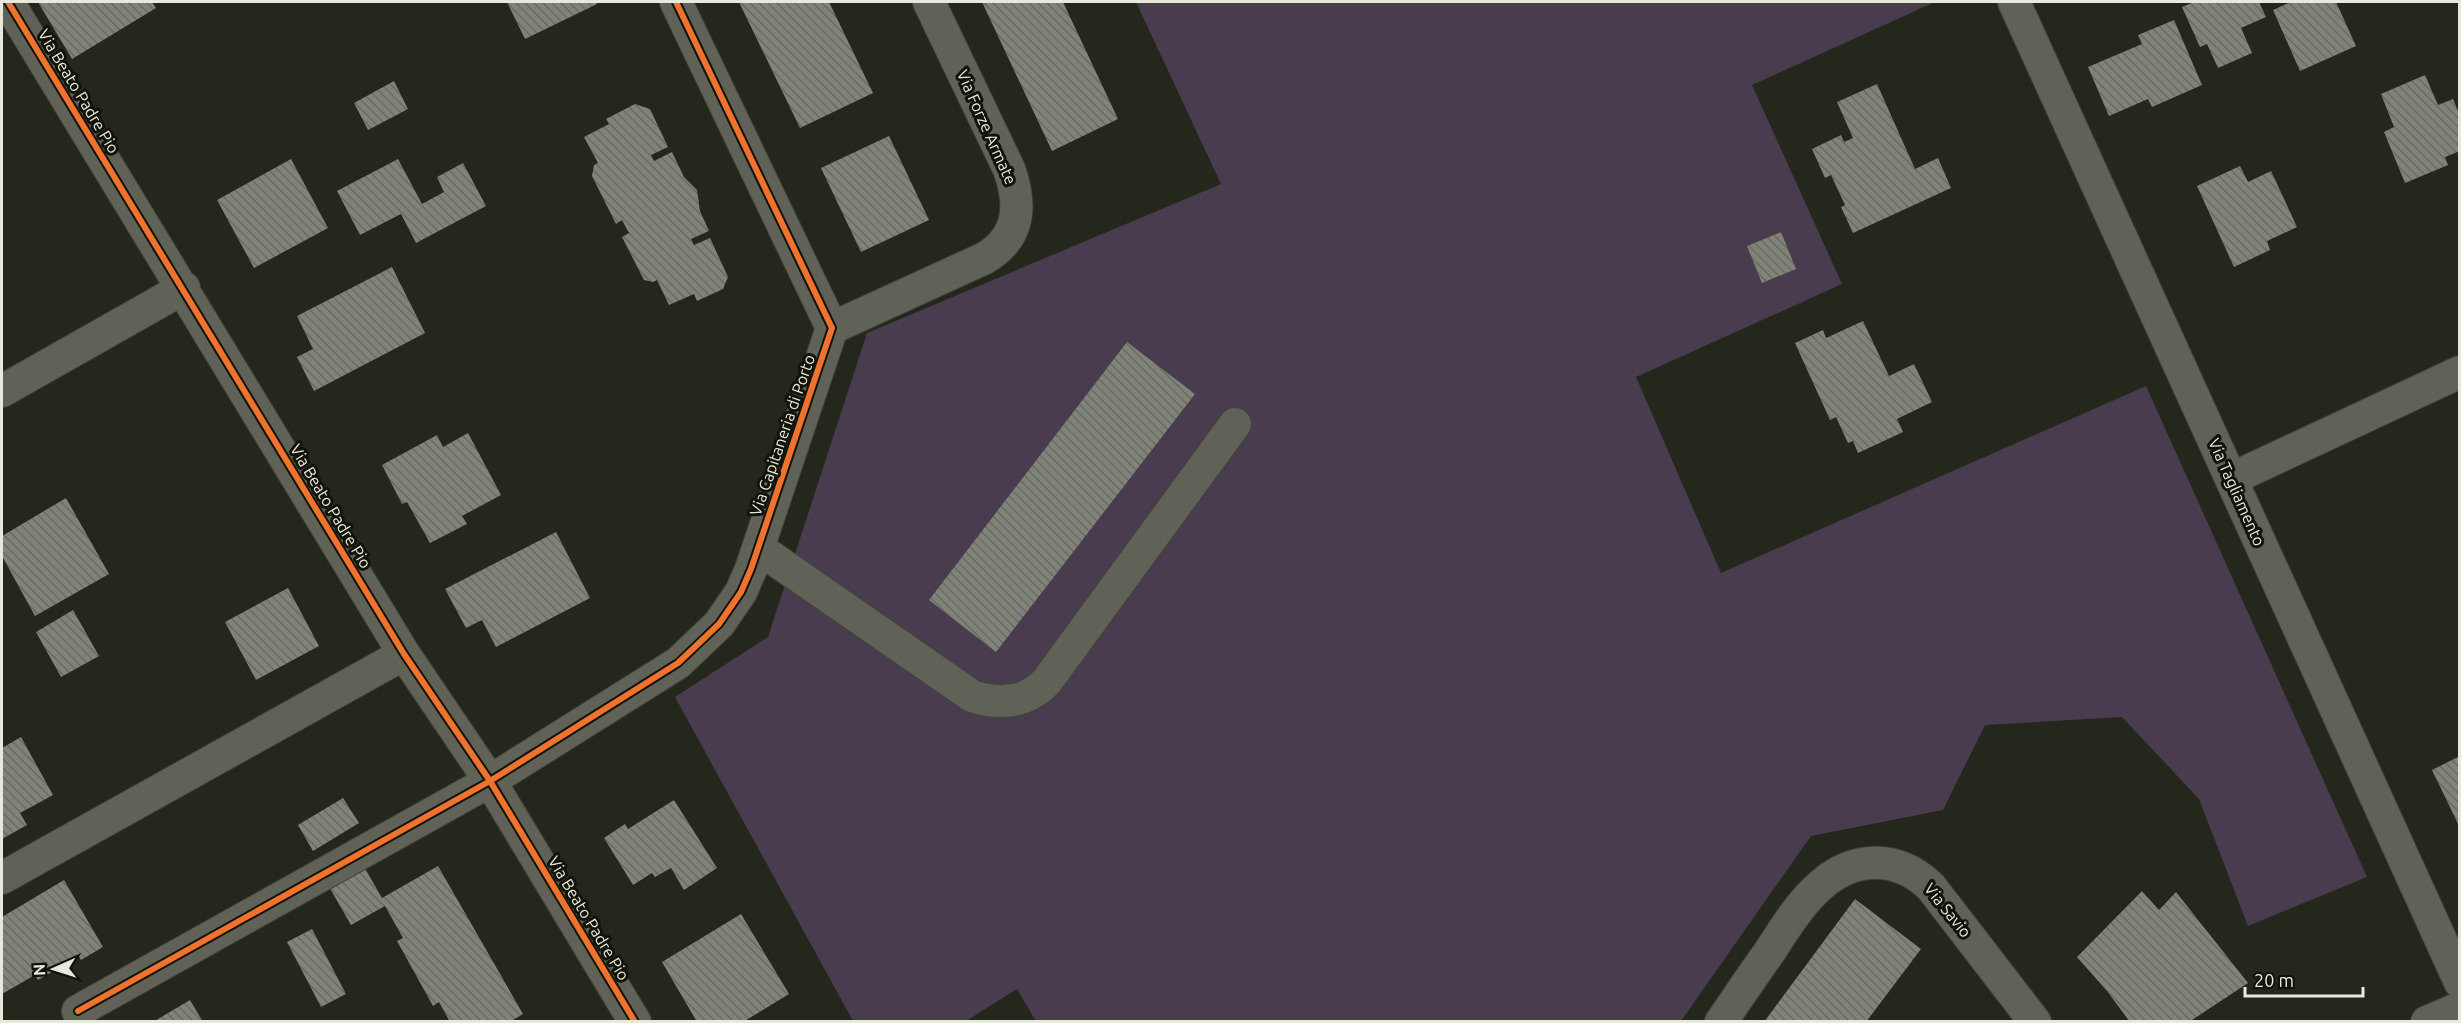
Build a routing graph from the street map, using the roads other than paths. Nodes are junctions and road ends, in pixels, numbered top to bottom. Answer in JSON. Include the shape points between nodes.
{"nodes":[{"id":1,"x":8,"y":2,"type":"edge"},
{"id":2,"x":676,"y":2,"type":"edge"},
{"id":3,"x":929,"y":2,"type":"edge"},
{"id":4,"x":2014,"y":2,"type":"edge"},
{"id":5,"x":184,"y":288,"type":"junction"},
{"id":6,"x":832,"y":328,"type":"junction"},
{"id":7,"x":2460,"y":372,"type":"edge"},
{"id":8,"x":2,"y":391,"type":"edge"},
{"id":9,"x":1235,"y":424,"type":"dead end"},
{"id":10,"x":2230,"y":478,"type":"junction"},
{"id":11,"x":758,"y":548,"type":"junction"},
{"id":12,"x":404,"y":654,"type":"junction"},
{"id":13,"x":490,"y":781,"type":"junction"},
{"id":14,"x":2,"y":878,"type":"edge"},
{"id":15,"x":2460,"y":982,"type":"edge"},
{"id":16,"x":2460,"y":1008,"type":"edge"},
{"id":17,"x":78,"y":1011,"type":"dead end"},
{"id":18,"x":635,"y":1022,"type":"edge"},
{"id":19,"x":1721,"y":1022,"type":"edge"},
{"id":20,"x":2035,"y":1022,"type":"edge"},
{"id":21,"x":2427,"y":1022,"type":"edge"}],
"edges":[{"from":1,"to":5,"type":"street","name":"Via Beato Padre Pio"},
{"from":2,"to":6,"type":"street"},
{"from":3,"to":6,"type":"street","name":"Via Forze Armate","via":[[1009,169],[1017,196],[1014,224],[1003,245],[985,258]]},
{"from":4,"to":10,"type":"street","name":"Via Tagliamento"},
{"from":5,"to":8,"type":"street"},
{"from":5,"to":12,"type":"street","name":"Via Beato Padre Pio"},
{"from":6,"to":11,"type":"street","name":"Via Capitaneria di Porto"},
{"from":7,"to":10,"type":"street"},
{"from":9,"to":11,"type":"street","via":[[1047,681],[1021,699],[995,702],[972,696]]},
{"from":10,"to":15,"type":"street","name":"Via Tagliamento"},
{"from":11,"to":13,"type":"street","name":"Via Capitaneria di Porto","via":[[748,579],[735,601],[690,653]]},
{"from":12,"to":13,"type":"street","name":"Via Beato Padre Pio"},
{"from":12,"to":14,"type":"street"},
{"from":13,"to":17,"type":"street","name":"Via Capitaneria di Porto"},
{"from":13,"to":18,"type":"street","name":"Via Beato Padre Pio"},
{"from":16,"to":21,"type":"street"},
{"from":19,"to":20,"type":"street","name":"Via Savio","via":[[1795,914],[1821,884],[1855,866],[1881,862],[1911,870],[1931,887]]}]}
